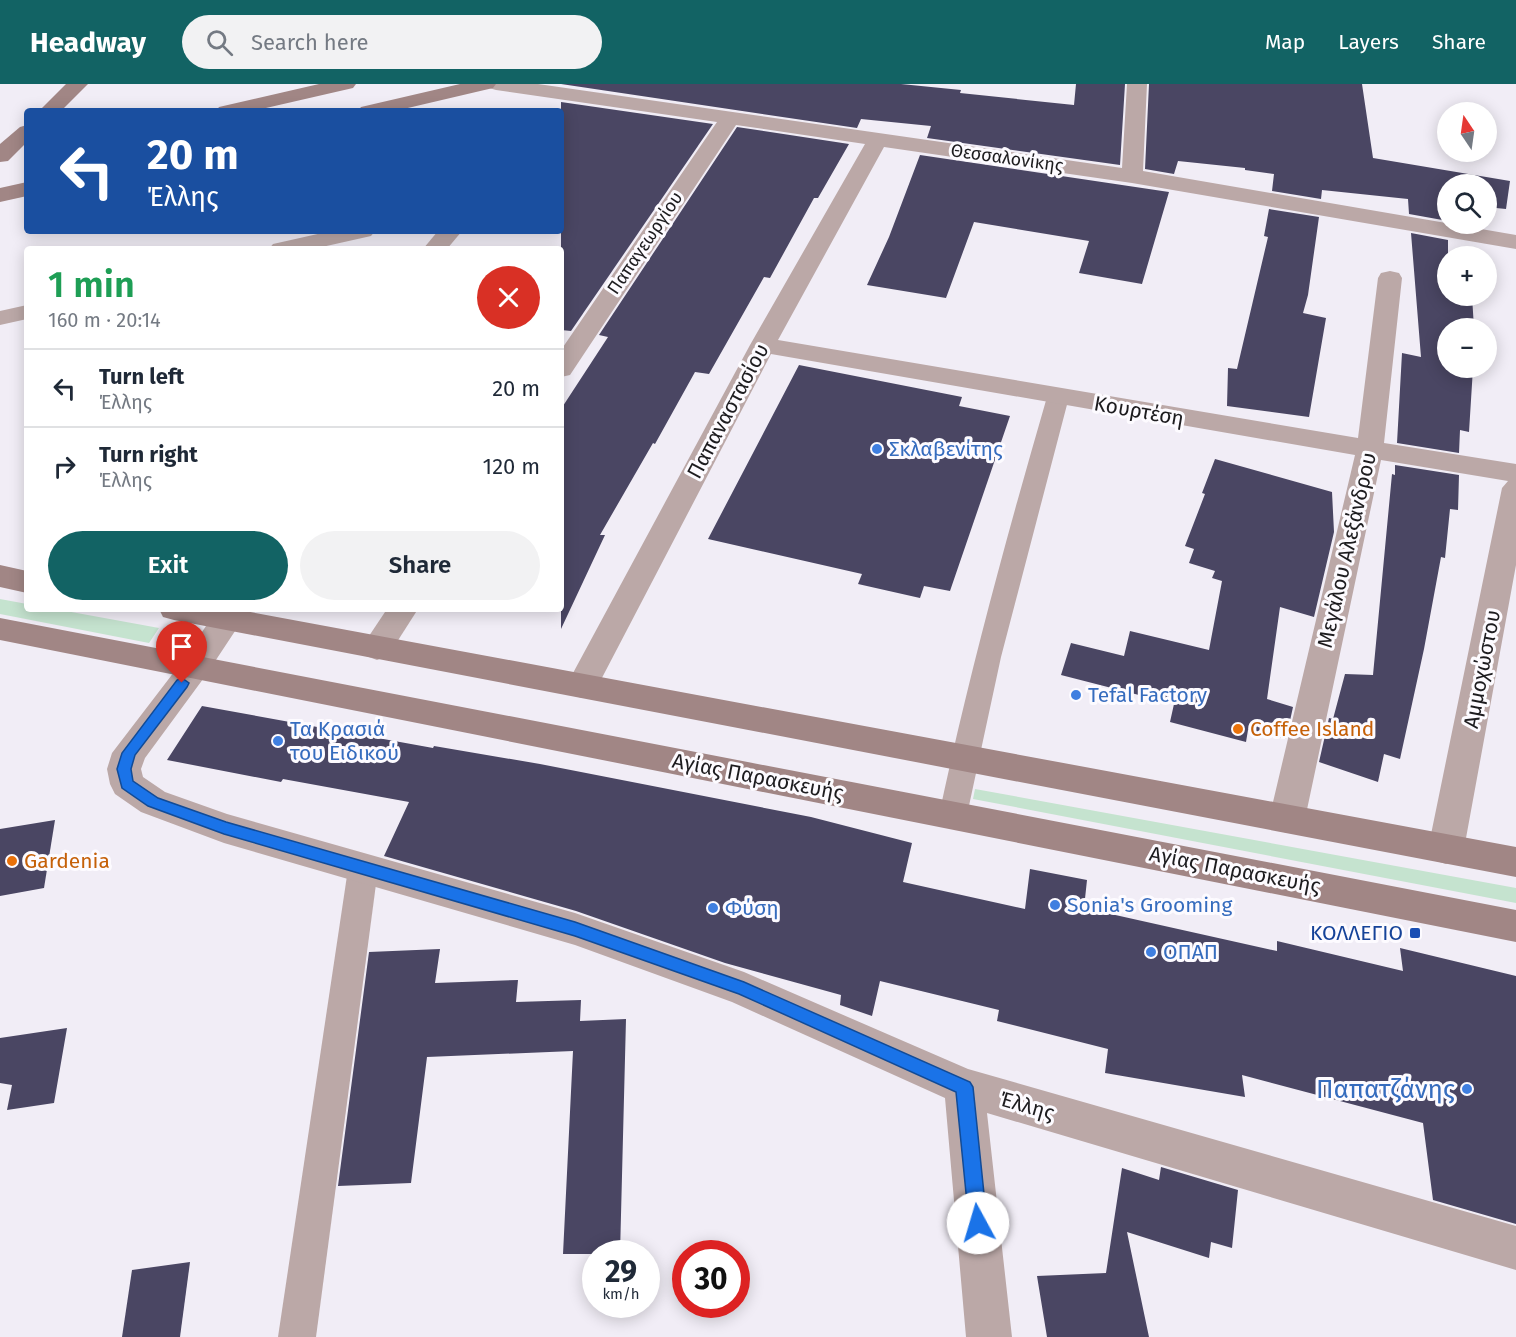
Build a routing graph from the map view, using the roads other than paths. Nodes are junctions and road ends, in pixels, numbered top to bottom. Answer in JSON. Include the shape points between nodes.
{"nodes":[{"id":1,"x":78,"y":84,"type":"edge"},
{"id":2,"x":346,"y":84,"type":"edge"},
{"id":3,"x":486,"y":84,"type":"edge"},
{"id":4,"x":496,"y":84,"type":"edge"},
{"id":5,"x":1137,"y":84,"type":"edge"},
{"id":6,"x":560,"y":94,"type":"junction"},
{"id":7,"x":52,"y":108,"type":"edge"},
{"id":8,"x":239,"y":108,"type":"edge"},
{"id":9,"x":381,"y":108,"type":"edge"},
{"id":10,"x":548,"y":108,"type":"edge"},
{"id":11,"x":730,"y":118,"type":"junction"},
{"id":12,"x":24,"y":134,"type":"edge"},
{"id":13,"x":878,"y":139,"type":"junction"},
{"id":14,"x":0,"y":156,"type":"edge"},
{"id":15,"x":24,"y":157,"type":"edge"},
{"id":16,"x":0,"y":162,"type":"edge"},
{"id":17,"x":1132,"y":176,"type":"junction"},
{"id":18,"x":24,"y":190,"type":"edge"},
{"id":19,"x":0,"y":195,"type":"edge"},
{"id":20,"x":349,"y":234,"type":"edge"},
{"id":21,"x":448,"y":234,"type":"edge"},
{"id":22,"x":1516,"y":242,"type":"edge"},
{"id":23,"x":295,"y":246,"type":"edge"},
{"id":24,"x":438,"y":246,"type":"edge"},
{"id":25,"x":1390,"y":279,"type":"dead end"},
{"id":26,"x":24,"y":313,"type":"edge"},
{"id":27,"x":0,"y":318,"type":"edge"},
{"id":28,"x":763,"y":345,"type":"junction"},
{"id":29,"x":564,"y":365,"type":"edge"},
{"id":30,"x":1058,"y":397,"type":"junction"},
{"id":31,"x":1370,"y":449,"type":"junction"},
{"id":32,"x":1516,"y":473,"type":"edge"},
{"id":33,"x":1516,"y":488,"type":"edge"},
{"id":34,"x":0,"y":576,"type":"edge"},
{"id":35,"x":24,"y":581,"type":"edge"},
{"id":36,"x":190,"y":612,"type":"edge"},
{"id":37,"x":401,"y":612,"type":"edge"},
{"id":38,"x":227,"y":619,"type":"junction"},
{"id":39,"x":0,"y":628,"type":"edge"},
{"id":40,"x":377,"y":648,"type":"junction"},
{"id":41,"x":195,"y":667,"type":"junction"},
{"id":42,"x":582,"y":686,"type":"junction"},
{"id":43,"x":964,"y":758,"type":"junction"},
{"id":44,"x":953,"y":815,"type":"junction"},
{"id":45,"x":1287,"y":819,"type":"junction"},
{"id":46,"x":1446,"y":849,"type":"junction"},
{"id":47,"x":1516,"y":862,"type":"edge"},
{"id":48,"x":363,"y":869,"type":"junction"},
{"id":49,"x":1516,"y":926,"type":"edge"},
{"id":50,"x":964,"y":1087,"type":"junction"},
{"id":51,"x":1516,"y":1248,"type":"edge"},
{"id":52,"x":297,"y":1337,"type":"edge"},
{"id":53,"x":989,"y":1337,"type":"edge"}],
"edges":[{"from":1,"to":7,"type":"main road"},
{"from":2,"to":8,"type":"main road"},
{"from":3,"to":9,"type":"main road"},
{"from":4,"to":6,"type":"street","name":"Θεσσαλονίκης"},
{"from":5,"to":17,"type":"street"},
{"from":6,"to":10,"type":"street"},
{"from":6,"to":11,"type":"street","name":"Θεσσαλονίκης"},
{"from":11,"to":13,"type":"street","name":"Θεσσαλονίκης"},
{"from":11,"to":29,"type":"street","name":"Παπαγεωργίου"},
{"from":12,"to":14,"type":"main road"},
{"from":13,"to":17,"type":"street","name":"Θεσσαλονίκης"},
{"from":13,"to":28,"type":"street","name":"Παπαναστασίου"},
{"from":15,"to":16,"type":"main road"},
{"from":17,"to":22,"type":"street","name":"Θεσσαλονίκης"},
{"from":18,"to":19,"type":"main road"},
{"from":20,"to":23,"type":"street"},
{"from":21,"to":24,"type":"street"},
{"from":25,"to":31,"type":"street","name":"Μεγάλου Αλεξάνδρου"},
{"from":26,"to":27,"type":"street"},
{"from":28,"to":30,"type":"street","name":"Κουρτέση"},
{"from":28,"to":42,"type":"street","name":"Παπαναστασίου"},
{"from":30,"to":31,"type":"street","name":"Κουρτέση"},
{"from":30,"to":43,"type":"lane","via":[[995,624]]},
{"from":31,"to":32,"type":"street","name":"Κουρτέση"},
{"from":31,"to":45,"type":"street","name":"Μεγάλου Αλεξάνδρου"},
{"from":33,"to":46,"type":"street","name":"Αμμοχώστου"},
{"from":34,"to":35,"type":"main road"},
{"from":36,"to":38,"type":"main road"},
{"from":37,"to":40,"type":"street"},
{"from":38,"to":40,"type":"main road"},
{"from":38,"to":41,"type":"street","name":"Έλλης"},
{"from":39,"to":41,"type":"main road","name":"Αγίας Παρασκευής"},
{"from":40,"to":42,"type":"main road"},
{"from":41,"to":44,"type":"main road","name":"Αγίας Παρασκευής"},
{"from":41,"to":48,"type":"street","name":"Έλλης","via":[[129,753],[124,769],[127,784],[153,802],[224,828]]},
{"from":42,"to":43,"type":"main road"},
{"from":43,"to":44,"type":"lane"},
{"from":43,"to":45,"type":"main road"},
{"from":44,"to":49,"type":"main road","name":"Αγίας Παρασκευής"},
{"from":45,"to":46,"type":"main road"},
{"from":46,"to":47,"type":"main road"},
{"from":48,"to":50,"type":"street","name":"Έλλης","via":[[575,929],[744,989]]},
{"from":48,"to":52,"type":"lane"},
{"from":50,"to":51,"type":"street","name":"Έλλης"},
{"from":50,"to":53,"type":"street"}]}
